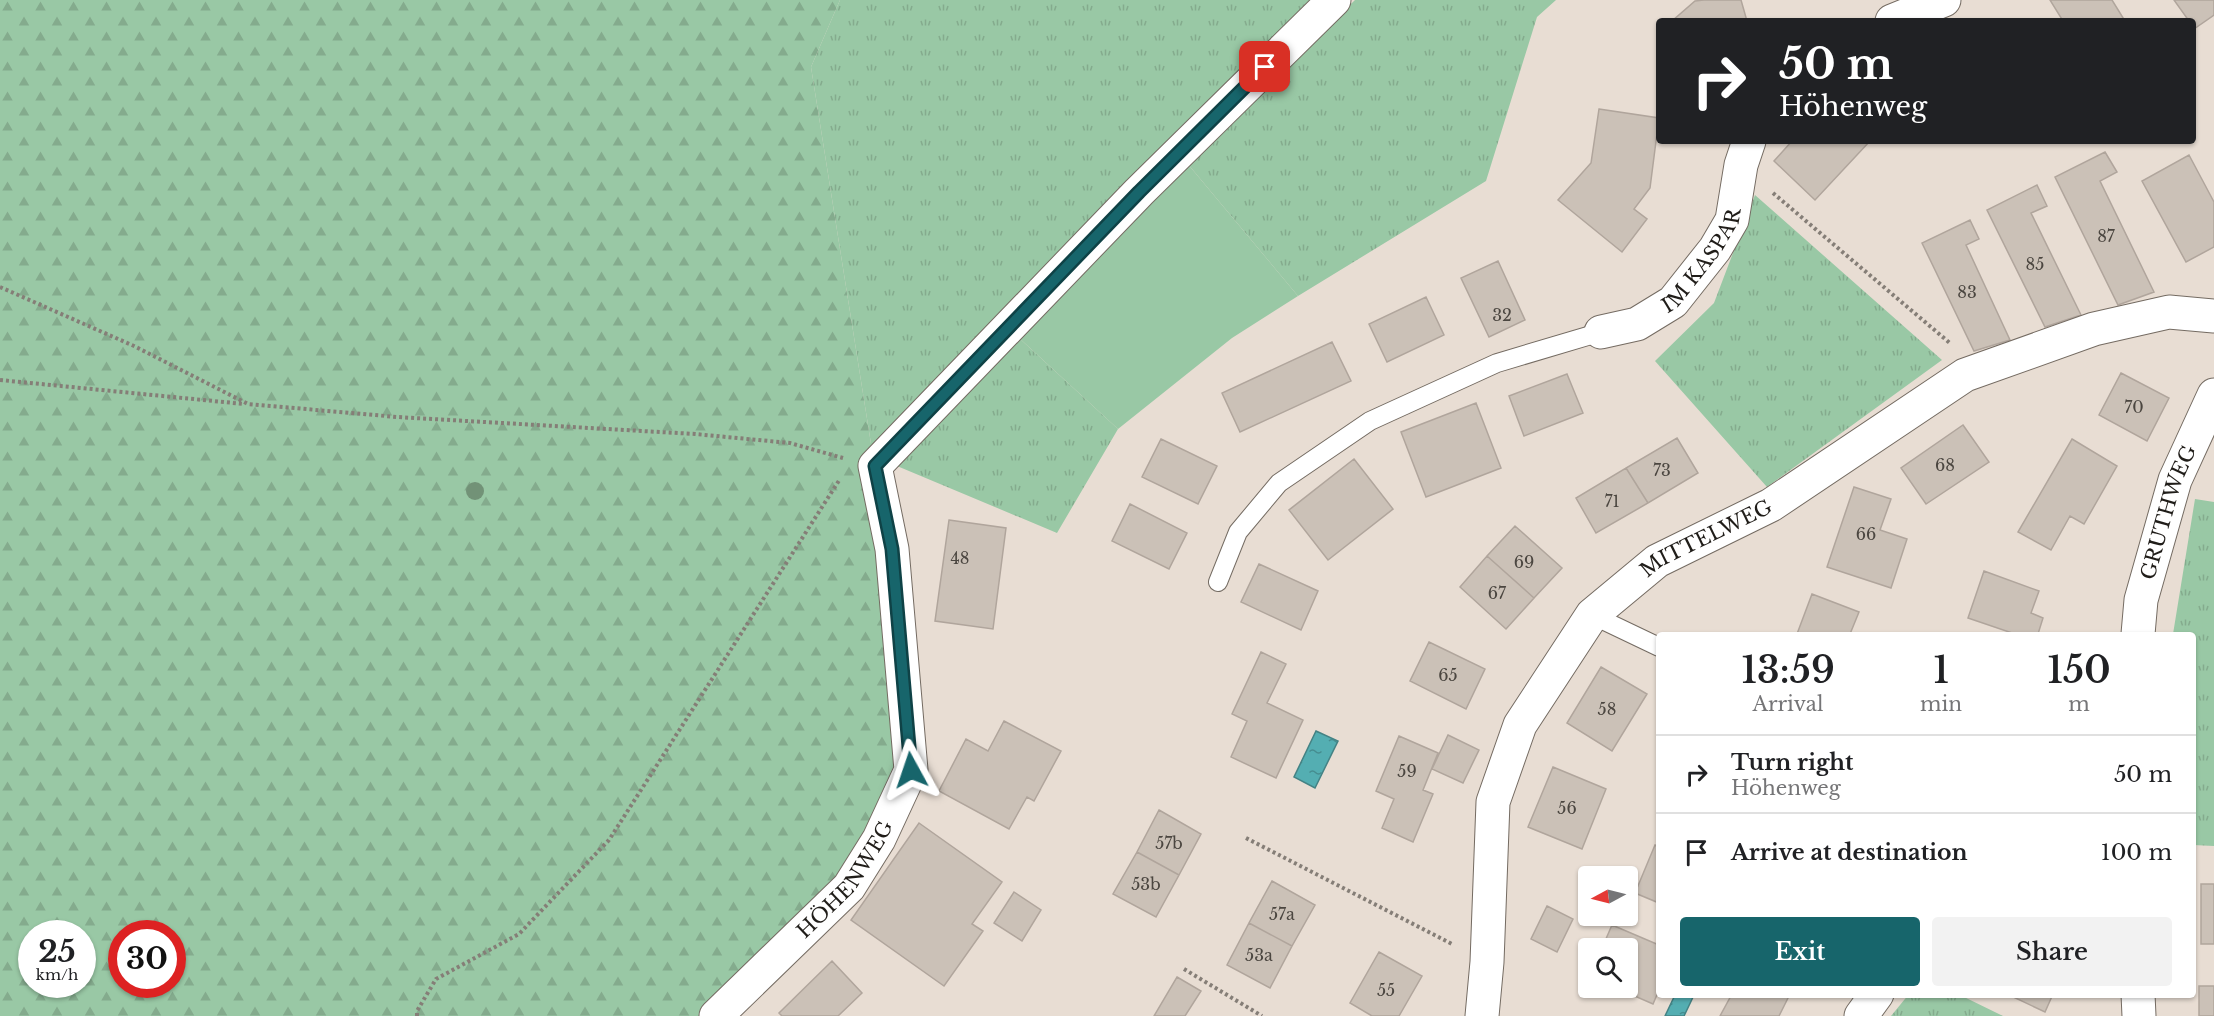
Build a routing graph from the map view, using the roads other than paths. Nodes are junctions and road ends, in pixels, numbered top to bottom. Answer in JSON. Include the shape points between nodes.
{"nodes":[{"id":1,"x":1334,"y":0,"type":"edge"},
{"id":2,"x":1944,"y":0,"type":"edge"},
{"id":3,"x":1899,"y":18,"type":"edge"},
{"id":4,"x":1745,"y":153,"type":"edge"},
{"id":5,"x":2214,"y":316,"type":"edge"},
{"id":6,"x":1601,"y":332,"type":"joint"},
{"id":7,"x":2214,"y":395,"type":"edge"},
{"id":8,"x":1218,"y":582,"type":"dead end"},
{"id":9,"x":1592,"y":615,"type":"junction"},
{"id":10,"x":2138,"y":632,"type":"edge"},
{"id":11,"x":1656,"y":646,"type":"edge"},
{"id":12,"x":1874,"y":998,"type":"edge"},
{"id":13,"x":2138,"y":998,"type":"edge"},
{"id":14,"x":716,"y":1016,"type":"edge"},
{"id":15,"x":1482,"y":1016,"type":"edge"},
{"id":16,"x":1861,"y":1016,"type":"edge"},
{"id":17,"x":2139,"y":1016,"type":"edge"}],
"edges":[{"from":1,"to":14,"type":"street","name":"HÖHENWEG","via":[[863,463],[892,549],[911,770],[879,839],[849,887]]},
{"from":2,"to":3,"type":"street"},
{"from":4,"to":6,"type":"street","name":"IM KASPAR","via":[[1732,220],[1715,249],[1673,302],[1637,324]]},
{"from":5,"to":9,"type":"street","name":"MITTELWEG","via":[[2169,312],[2094,329],[1965,375],[1771,505],[1657,561]]},
{"from":6,"to":8,"type":"lane","via":[[1497,363],[1370,421],[1279,483],[1238,532]]},
{"from":7,"to":10,"type":"street","name":"GRUTHWEG","via":[[2175,480],[2141,600]]},
{"from":9,"to":11,"type":"lane"},
{"from":9,"to":15,"type":"street","name":"MITTELWEG","via":[[1520,724],[1493,802]]},
{"from":12,"to":16,"type":"street"},
{"from":13,"to":17,"type":"street"}]}
